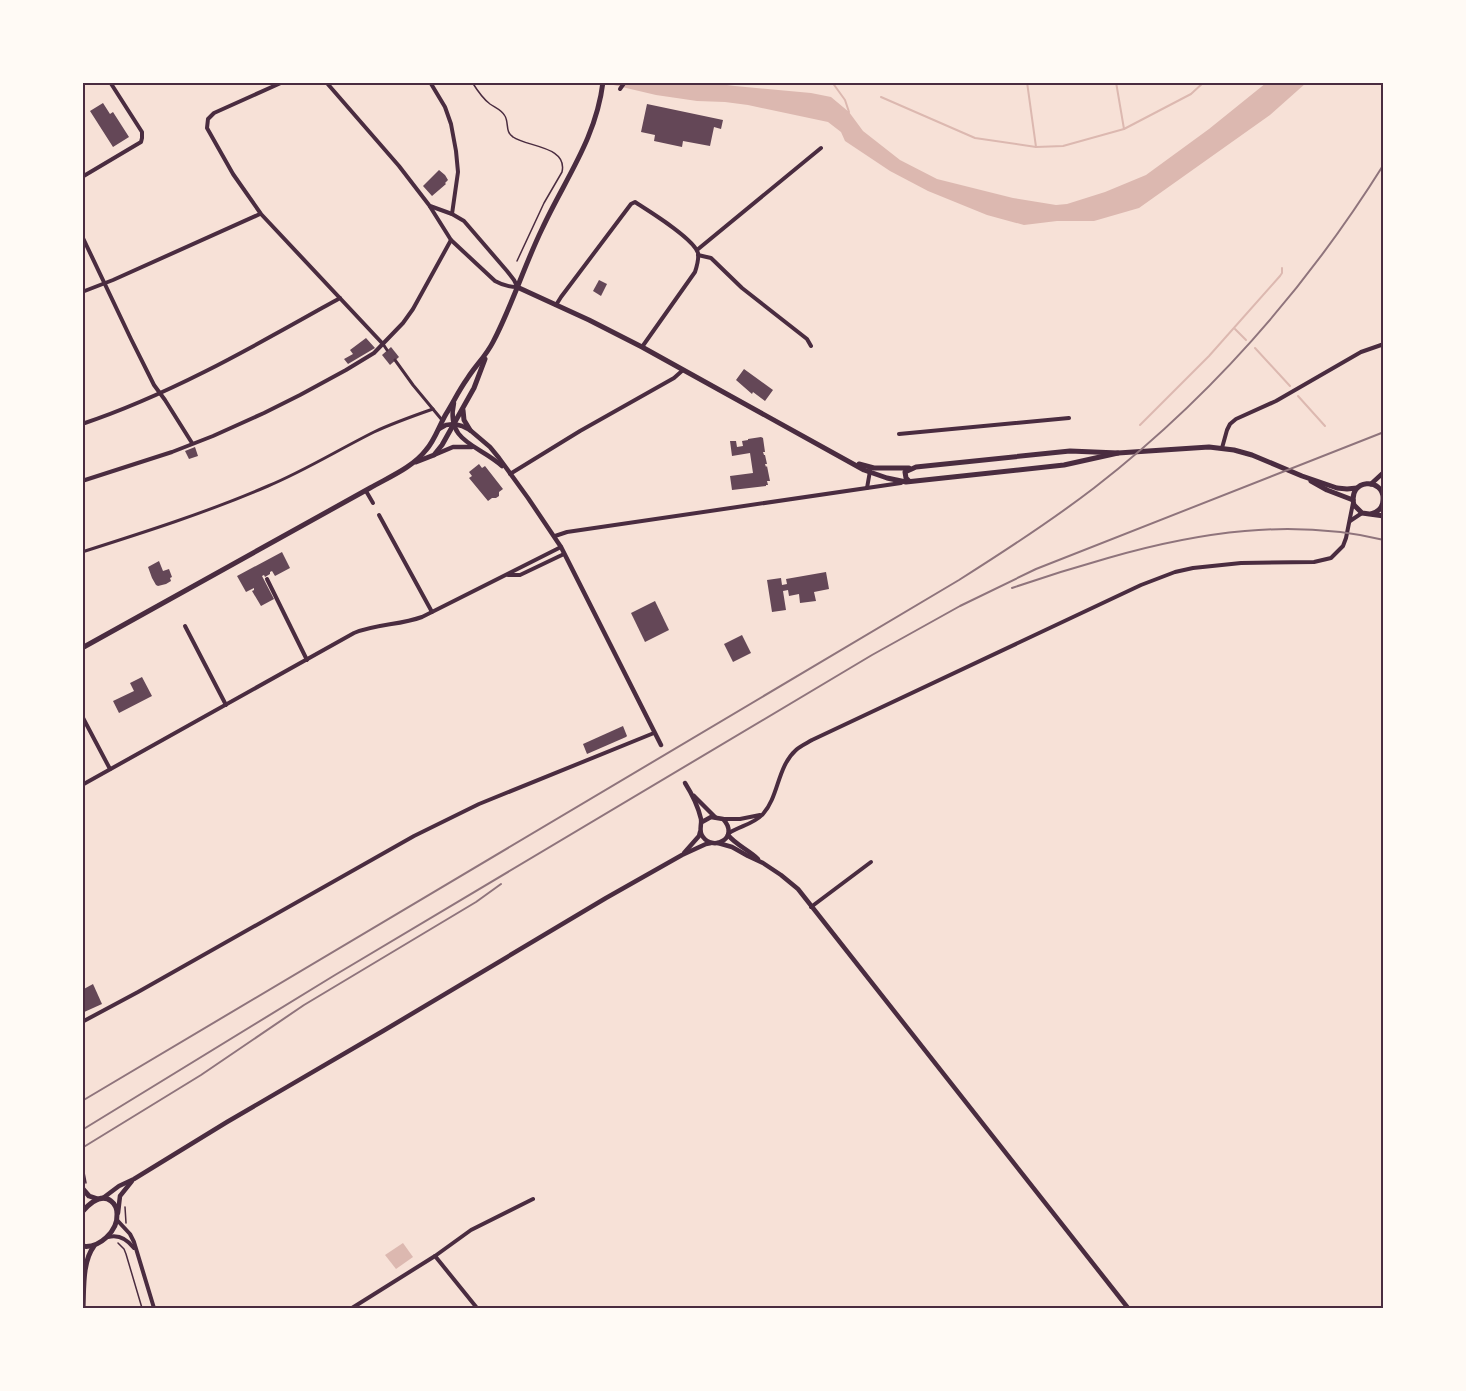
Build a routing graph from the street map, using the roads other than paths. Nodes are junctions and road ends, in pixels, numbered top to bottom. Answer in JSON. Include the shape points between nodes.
{"nodes":[{"id":1,"x":110,"y":82,"type":"edge"},
{"id":2,"x":283,"y":82,"type":"edge"},
{"id":3,"x":326,"y":82,"type":"edge"},
{"id":4,"x":430,"y":82,"type":"edge"},
{"id":5,"x":625,"y":82,"type":"edge"},
{"id":6,"x":603,"y":85,"type":"edge"},
{"id":7,"x":620,"y":89,"type":"dead end"},
{"id":8,"x":821,"y":148,"type":"dead end"},
{"id":9,"x":82,"y":177,"type":"edge"},
{"id":10,"x":429,"y":205,"type":"junction"},
{"id":11,"x":261,"y":214,"type":"junction"},
{"id":12,"x":452,"y":214,"type":"junction"},
{"id":13,"x":82,"y":236,"type":"edge"},
{"id":14,"x":451,"y":240,"type":"junction"},
{"id":15,"x":697,"y":252,"type":"junction"},
{"id":16,"x":104,"y":283,"type":"junction"},
{"id":17,"x":517,"y":287,"type":"junction"},
{"id":18,"x":82,"y":292,"type":"edge"},
{"id":19,"x":340,"y":298,"type":"junction"},
{"id":20,"x":556,"y":305,"type":"junction"},
{"id":21,"x":383,"y":344,"type":"junction"},
{"id":22,"x":1383,"y":344,"type":"edge"},
{"id":23,"x":811,"y":346,"type":"dead end"},
{"id":24,"x":642,"y":347,"type":"junction"},
{"id":25,"x":387,"y":350,"type":"dead end"},
{"id":26,"x":487,"y":353,"type":"junction"},
{"id":27,"x":395,"y":360,"type":"dead end"},
{"id":28,"x":683,"y":369,"type":"junction"},
{"id":29,"x":161,"y":393,"type":"junction"},
{"id":30,"x":455,"y":400,"type":"junction"},
{"id":31,"x":433,"y":409,"type":"junction"},
{"id":32,"x":463,"y":409,"type":"junction"},
{"id":33,"x":1069,"y":418,"type":"dead end"},
{"id":34,"x":443,"y":420,"type":"junction"},
{"id":35,"x":82,"y":424,"type":"edge"},
{"id":36,"x":454,"y":424,"type":"junction"},
{"id":37,"x":470,"y":430,"type":"junction"},
{"id":38,"x":438,"y":431,"type":"junction"},
{"id":39,"x":899,"y":434,"type":"dead end"},
{"id":40,"x":192,"y":443,"type":"junction"},
{"id":41,"x":474,"y":447,"type":"junction"},
{"id":42,"x":1222,"y":448,"type":"junction"},
{"id":43,"x":1070,"y":451,"type":"junction"},
{"id":44,"x":1119,"y":453,"type":"junction"},
{"id":45,"x":434,"y":454,"type":"junction"},
{"id":46,"x":414,"y":463,"type":"junction"},
{"id":47,"x":1064,"y":465,"type":"junction"},
{"id":48,"x":916,"y":467,"type":"junction"},
{"id":49,"x":871,"y":470,"type":"junction"},
{"id":50,"x":1383,"y":472,"type":"edge"},
{"id":51,"x":509,"y":473,"type":"junction"},
{"id":52,"x":1302,"y":476,"type":"junction"},
{"id":53,"x":82,"y":481,"type":"edge"},
{"id":54,"x":908,"y":482,"type":"junction"},
{"id":55,"x":1371,"y":484,"type":"junction"},
{"id":56,"x":867,"y":488,"type":"junction"},
{"id":57,"x":1357,"y":488,"type":"junction"},
{"id":58,"x":1383,"y":489,"type":"edge"},
{"id":59,"x":366,"y":491,"type":"junction"},
{"id":60,"x":1353,"y":501,"type":"junction"},
{"id":61,"x":1383,"y":502,"type":"edge"},
{"id":62,"x":373,"y":503,"type":"dead end"},
{"id":63,"x":1362,"y":513,"type":"junction"},
{"id":64,"x":1371,"y":514,"type":"junction"},
{"id":65,"x":380,"y":515,"type":"dead end"},
{"id":66,"x":1383,"y":516,"type":"edge"},
{"id":67,"x":1349,"y":521,"type":"junction"},
{"id":68,"x":555,"y":536,"type":"junction"},
{"id":69,"x":561,"y":547,"type":"junction"},
{"id":70,"x":82,"y":552,"type":"edge"},
{"id":71,"x":564,"y":554,"type":"junction"},
{"id":72,"x":507,"y":575,"type":"junction"},
{"id":73,"x":267,"y":579,"type":"dead end"},
{"id":74,"x":432,"y":612,"type":"junction"},
{"id":75,"x":185,"y":626,"type":"dead end"},
{"id":76,"x":82,"y":648,"type":"edge"},
{"id":77,"x":307,"y":660,"type":"junction"},
{"id":78,"x":226,"y":705,"type":"junction"},
{"id":79,"x":82,"y":716,"type":"edge"},
{"id":80,"x":654,"y":733,"type":"junction"},
{"id":81,"x":661,"y":745,"type":"dead end"},
{"id":82,"x":110,"y":769,"type":"junction"},
{"id":83,"x":685,"y":783,"type":"dead end"},
{"id":84,"x":82,"y":785,"type":"edge"},
{"id":85,"x":691,"y":794,"type":"junction"},
{"id":86,"x":763,"y":813,"type":"junction"},
{"id":87,"x":715,"y":817,"type":"junction"},
{"id":88,"x":723,"y":819,"type":"junction"},
{"id":89,"x":702,"y":822,"type":"junction"},
{"id":90,"x":700,"y":832,"type":"junction"},
{"id":91,"x":729,"y":833,"type":"junction"},
{"id":92,"x":711,"y":843,"type":"junction"},
{"id":93,"x":718,"y":843,"type":"junction"},
{"id":94,"x":682,"y":855,"type":"junction"},
{"id":95,"x":871,"y":862,"type":"dead end"},
{"id":96,"x":763,"y":863,"type":"junction"},
{"id":97,"x":811,"y":907,"type":"junction"},
{"id":98,"x":82,"y":1022,"type":"edge"},
{"id":99,"x":134,"y":1179,"type":"junction"},
{"id":100,"x":85,"y":1187,"type":"edge"},
{"id":101,"x":100,"y":1199,"type":"junction"},
{"id":102,"x":533,"y":1199,"type":"dead end"},
{"id":103,"x":82,"y":1212,"type":"edge"},
{"id":104,"x":117,"y":1217,"type":"junction"},
{"id":105,"x":107,"y":1237,"type":"junction"},
{"id":106,"x":95,"y":1245,"type":"junction"},
{"id":107,"x":82,"y":1246,"type":"edge"},
{"id":108,"x":136,"y":1250,"type":"junction"},
{"id":109,"x":435,"y":1256,"type":"junction"},
{"id":110,"x":360,"y":1304,"type":"junction"},
{"id":111,"x":83,"y":1308,"type":"edge"},
{"id":112,"x":154,"y":1308,"type":"edge"},
{"id":113,"x":352,"y":1308,"type":"edge"},
{"id":114,"x":364,"y":1308,"type":"edge"},
{"id":115,"x":477,"y":1308,"type":"edge"},
{"id":116,"x":1127,"y":1308,"type":"edge"}],
"edges":[{"from":1,"to":9,"type":"street","via":[[142,132],[141,142]]},
{"from":2,"to":11,"type":"street","via":[[208,119],[207,128]]},
{"from":3,"to":10,"type":"street"},
{"from":4,"to":12,"type":"street","via":[[445,107],[456,151],[458,172]]},
{"from":5,"to":7,"type":"street"},
{"from":6,"to":17,"type":"main road","via":[[593,125]]},
{"from":8,"to":15,"type":"street"},
{"from":10,"to":12,"type":"street"},
{"from":10,"to":14,"type":"street"},
{"from":11,"to":16,"type":"street"},
{"from":11,"to":19,"type":"street"},
{"from":12,"to":17,"type":"street","via":[[464,221]]},
{"from":13,"to":16,"type":"street"},
{"from":14,"to":17,"type":"street","via":[[499,284]]},
{"from":14,"to":21,"type":"street","via":[[413,309]]},
{"from":15,"to":20,"type":"street","via":[[684,236],[635,202]]},
{"from":15,"to":23,"type":"street","via":[[711,258]]},
{"from":15,"to":24,"type":"street","via":[[695,272]]},
{"from":16,"to":18,"type":"street"},
{"from":16,"to":29,"type":"street"},
{"from":17,"to":20,"type":"main road"},
{"from":17,"to":26,"type":"main road"},
{"from":19,"to":21,"type":"street"},
{"from":19,"to":29,"type":"street"},
{"from":20,"to":24,"type":"main road"},
{"from":21,"to":25,"type":"street"},
{"from":21,"to":40,"type":"street","via":[[309,390]]},
{"from":22,"to":42,"type":"street","via":[[1236,419],[1227,430]]},
{"from":24,"to":28,"type":"main road"},
{"from":26,"to":30,"type":"main road"},
{"from":26,"to":32,"type":"main road"},
{"from":27,"to":31,"type":"street"},
{"from":28,"to":49,"type":"main road"},
{"from":28,"to":51,"type":"street","via":[[674,378]]},
{"from":29,"to":35,"type":"street"},
{"from":29,"to":40,"type":"street"},
{"from":30,"to":34,"type":"main road"},
{"from":30,"to":36,"type":"street"},
{"from":31,"to":34,"type":"street"},
{"from":31,"to":70,"type":"street","via":[[375,432],[267,487]]},
{"from":32,"to":36,"type":"main road"},
{"from":32,"to":37,"type":"main road"},
{"from":33,"to":39,"type":"street"},
{"from":34,"to":38,"type":"main road"},
{"from":36,"to":37,"type":"street"},
{"from":36,"to":38,"type":"street"},
{"from":36,"to":41,"type":"street","via":[[457,434]]},
{"from":36,"to":45,"type":"main road"},
{"from":37,"to":51,"type":"street","via":[[490,447]]},
{"from":38,"to":46,"type":"main road"},
{"from":40,"to":53,"type":"street"},
{"from":41,"to":45,"type":"street","via":[[453,447]]},
{"from":41,"to":51,"type":"street"},
{"from":42,"to":44,"type":"main road"},
{"from":42,"to":52,"type":"main road","via":[[1252,455]]},
{"from":43,"to":44,"type":"main road"},
{"from":43,"to":47,"type":"main road","via":[[1070,461]]},
{"from":43,"to":48,"type":"main road"},
{"from":44,"to":47,"type":"main road"},
{"from":45,"to":46,"type":"main road"},
{"from":46,"to":59,"type":"main road"},
{"from":47,"to":54,"type":"main road"},
{"from":48,"to":49,"type":"main road"},
{"from":48,"to":54,"type":"main road","via":[[905,472]]},
{"from":49,"to":54,"type":"main road"},
{"from":49,"to":56,"type":"street"},
{"from":50,"to":55,"type":"street"},
{"from":51,"to":68,"type":"street"},
{"from":52,"to":57,"type":"main road","via":[[1340,488]]},
{"from":52,"to":60,"type":"main road"},
{"from":54,"to":56,"type":"street"},
{"from":55,"to":57,"type":"main road"},
{"from":55,"to":58,"type":"main road"},
{"from":56,"to":68,"type":"street"},
{"from":57,"to":60,"type":"main road"},
{"from":58,"to":61,"type":"main road"},
{"from":59,"to":62,"type":"street"},
{"from":59,"to":76,"type":"main road"},
{"from":60,"to":63,"type":"main road"},
{"from":60,"to":67,"type":"street"},
{"from":61,"to":64,"type":"main road"},
{"from":63,"to":64,"type":"main road"},
{"from":63,"to":67,"type":"street"},
{"from":64,"to":66,"type":"main road"},
{"from":65,"to":74,"type":"street"},
{"from":67,"to":86,"type":"street","via":[[1344,546],[1331,558],[1175,572],[812,740],[789,759]]},
{"from":68,"to":69,"type":"street"},
{"from":69,"to":71,"type":"street"},
{"from":69,"to":72,"type":"street"},
{"from":71,"to":72,"type":"street","via":[[520,575]]},
{"from":71,"to":80,"type":"street"},
{"from":72,"to":74,"type":"street"},
{"from":73,"to":77,"type":"street"},
{"from":74,"to":77,"type":"street","via":[[409,622],[363,629]]},
{"from":75,"to":78,"type":"street"},
{"from":77,"to":78,"type":"street"},
{"from":78,"to":82,"type":"street"},
{"from":79,"to":82,"type":"street"},
{"from":80,"to":81,"type":"street"},
{"from":80,"to":98,"type":"street","via":[[479,804],[414,836]]},
{"from":82,"to":84,"type":"street"},
{"from":83,"to":85,"type":"street"},
{"from":85,"to":87,"type":"street"},
{"from":85,"to":89,"type":"street"},
{"from":86,"to":88,"type":"street"},
{"from":86,"to":91,"type":"street"},
{"from":87,"to":88,"type":"street"},
{"from":87,"to":89,"type":"street"},
{"from":88,"to":91,"type":"street"},
{"from":89,"to":90,"type":"street"},
{"from":90,"to":92,"type":"street"},
{"from":90,"to":94,"type":"street"},
{"from":91,"to":93,"type":"street"},
{"from":91,"to":96,"type":"street"},
{"from":92,"to":93,"type":"street"},
{"from":92,"to":94,"type":"street"},
{"from":93,"to":96,"type":"street"},
{"from":94,"to":99,"type":"street"},
{"from":95,"to":97,"type":"street"},
{"from":96,"to":97,"type":"street","via":[[798,889]]},
{"from":97,"to":116,"type":"street"},
{"from":99,"to":101,"type":"street"},
{"from":99,"to":104,"type":"street","via":[[120,1196]]},
{"from":100,"to":101,"type":"main road","via":[[89,1196]]},
{"from":101,"to":103,"type":"main road"},
{"from":101,"to":104,"type":"main road","via":[[113,1203]]},
{"from":102,"to":109,"type":"street","via":[[471,1230]]},
{"from":104,"to":105,"type":"main road"},
{"from":104,"to":108,"type":"street"},
{"from":105,"to":106,"type":"main road"},
{"from":105,"to":108,"type":"street","via":[[125,1238]]},
{"from":106,"to":107,"type":"main road"},
{"from":106,"to":111,"type":"main road","via":[[87,1264]]},
{"from":108,"to":112,"type":"street"},
{"from":109,"to":110,"type":"street"},
{"from":109,"to":115,"type":"street"},
{"from":110,"to":113,"type":"street"},
{"from":110,"to":114,"type":"street"}]}
